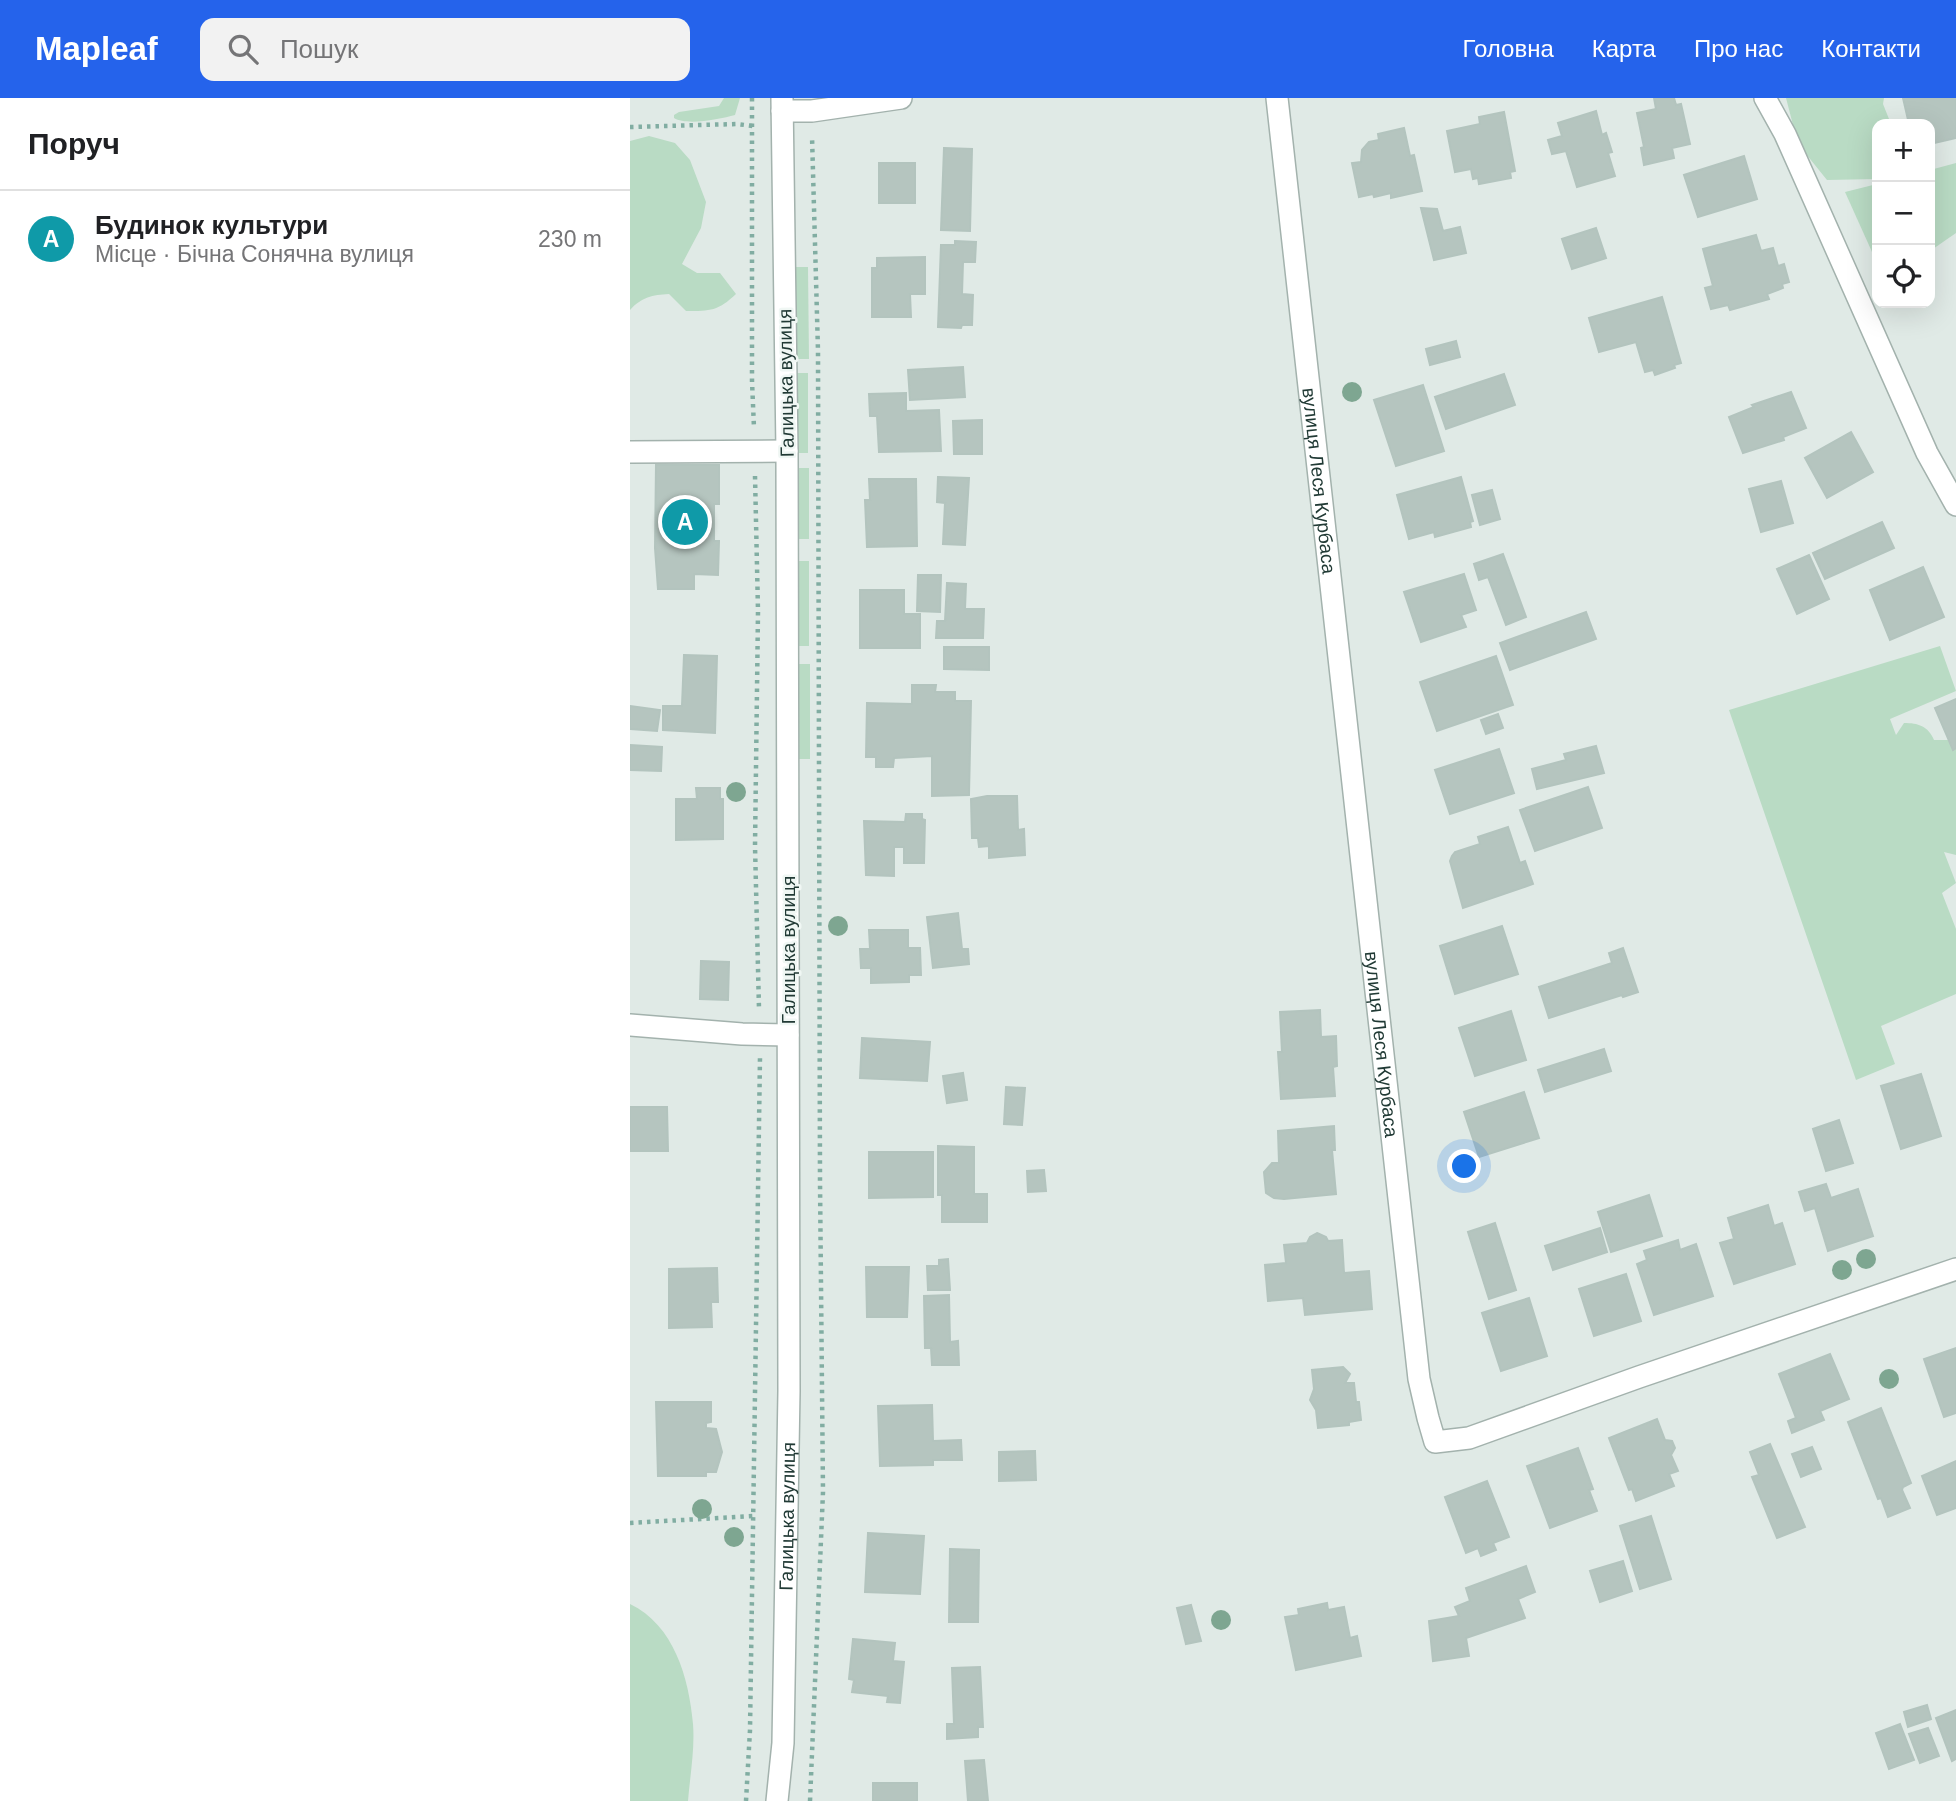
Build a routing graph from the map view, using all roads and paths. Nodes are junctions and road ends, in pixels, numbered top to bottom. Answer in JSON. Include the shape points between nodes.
{"nodes":[{"id":1,"x":752,"y":98,"type":"edge"},
{"id":2,"x":901,"y":98,"type":"edge"},
{"id":3,"x":1277,"y":98,"type":"edge"},
{"id":4,"x":1765,"y":98,"type":"edge"},
{"id":5,"x":782,"y":105,"type":"edge"},
{"id":6,"x":812,"y":111,"type":"junction"},
{"id":7,"x":752,"y":126,"type":"junction"},
{"id":8,"x":630,"y":127,"type":"edge"},
{"id":9,"x":755,"y":451,"type":"junction"},
{"id":10,"x":788,"y":451,"type":"junction"},
{"id":11,"x":630,"y":452,"type":"edge"},
{"id":12,"x":1956,"y":505,"type":"edge"},
{"id":13,"x":630,"y":1025,"type":"edge"},
{"id":14,"x":788,"y":1034,"type":"junction"},
{"id":15,"x":760,"y":1035,"type":"junction"},
{"id":16,"x":1956,"y":1269,"type":"edge"},
{"id":17,"x":754,"y":1517,"type":"junction"},
{"id":18,"x":630,"y":1522,"type":"edge"},
{"id":19,"x":746,"y":1801,"type":"edge"},
{"id":20,"x":777,"y":1801,"type":"edge"},
{"id":21,"x":810,"y":1801,"type":"edge"}],
"edges":[{"from":1,"to":7,"type":"path"},
{"from":2,"to":6,"type":"street"},
{"from":3,"to":16,"type":"street","name":"вулиця Леся Курбаса","via":[[1419,1379],[1435,1442],[1469,1438]]},
{"from":4,"to":12,"type":"street","via":[[1786,134],[1927,453]]},
{"from":5,"to":6,"type":"street"},
{"from":5,"to":10,"type":"street","name":"Галицька вулиця"},
{"from":6,"to":21,"type":"path","via":[[818,365],[823,1492]]},
{"from":7,"to":8,"type":"path"},
{"from":7,"to":9,"type":"path"},
{"from":9,"to":10,"type":"street"},
{"from":9,"to":11,"type":"street"},
{"from":9,"to":15,"type":"path"},
{"from":10,"to":14,"type":"street","name":"Галицька вулиця"},
{"from":13,"to":15,"type":"street"},
{"from":14,"to":15,"type":"street"},
{"from":14,"to":20,"type":"street","name":"Галицька вулиця","via":[[789,1405],[783,1743]]},
{"from":15,"to":17,"type":"path"},
{"from":17,"to":18,"type":"path"},
{"from":17,"to":19,"type":"path"}]}
